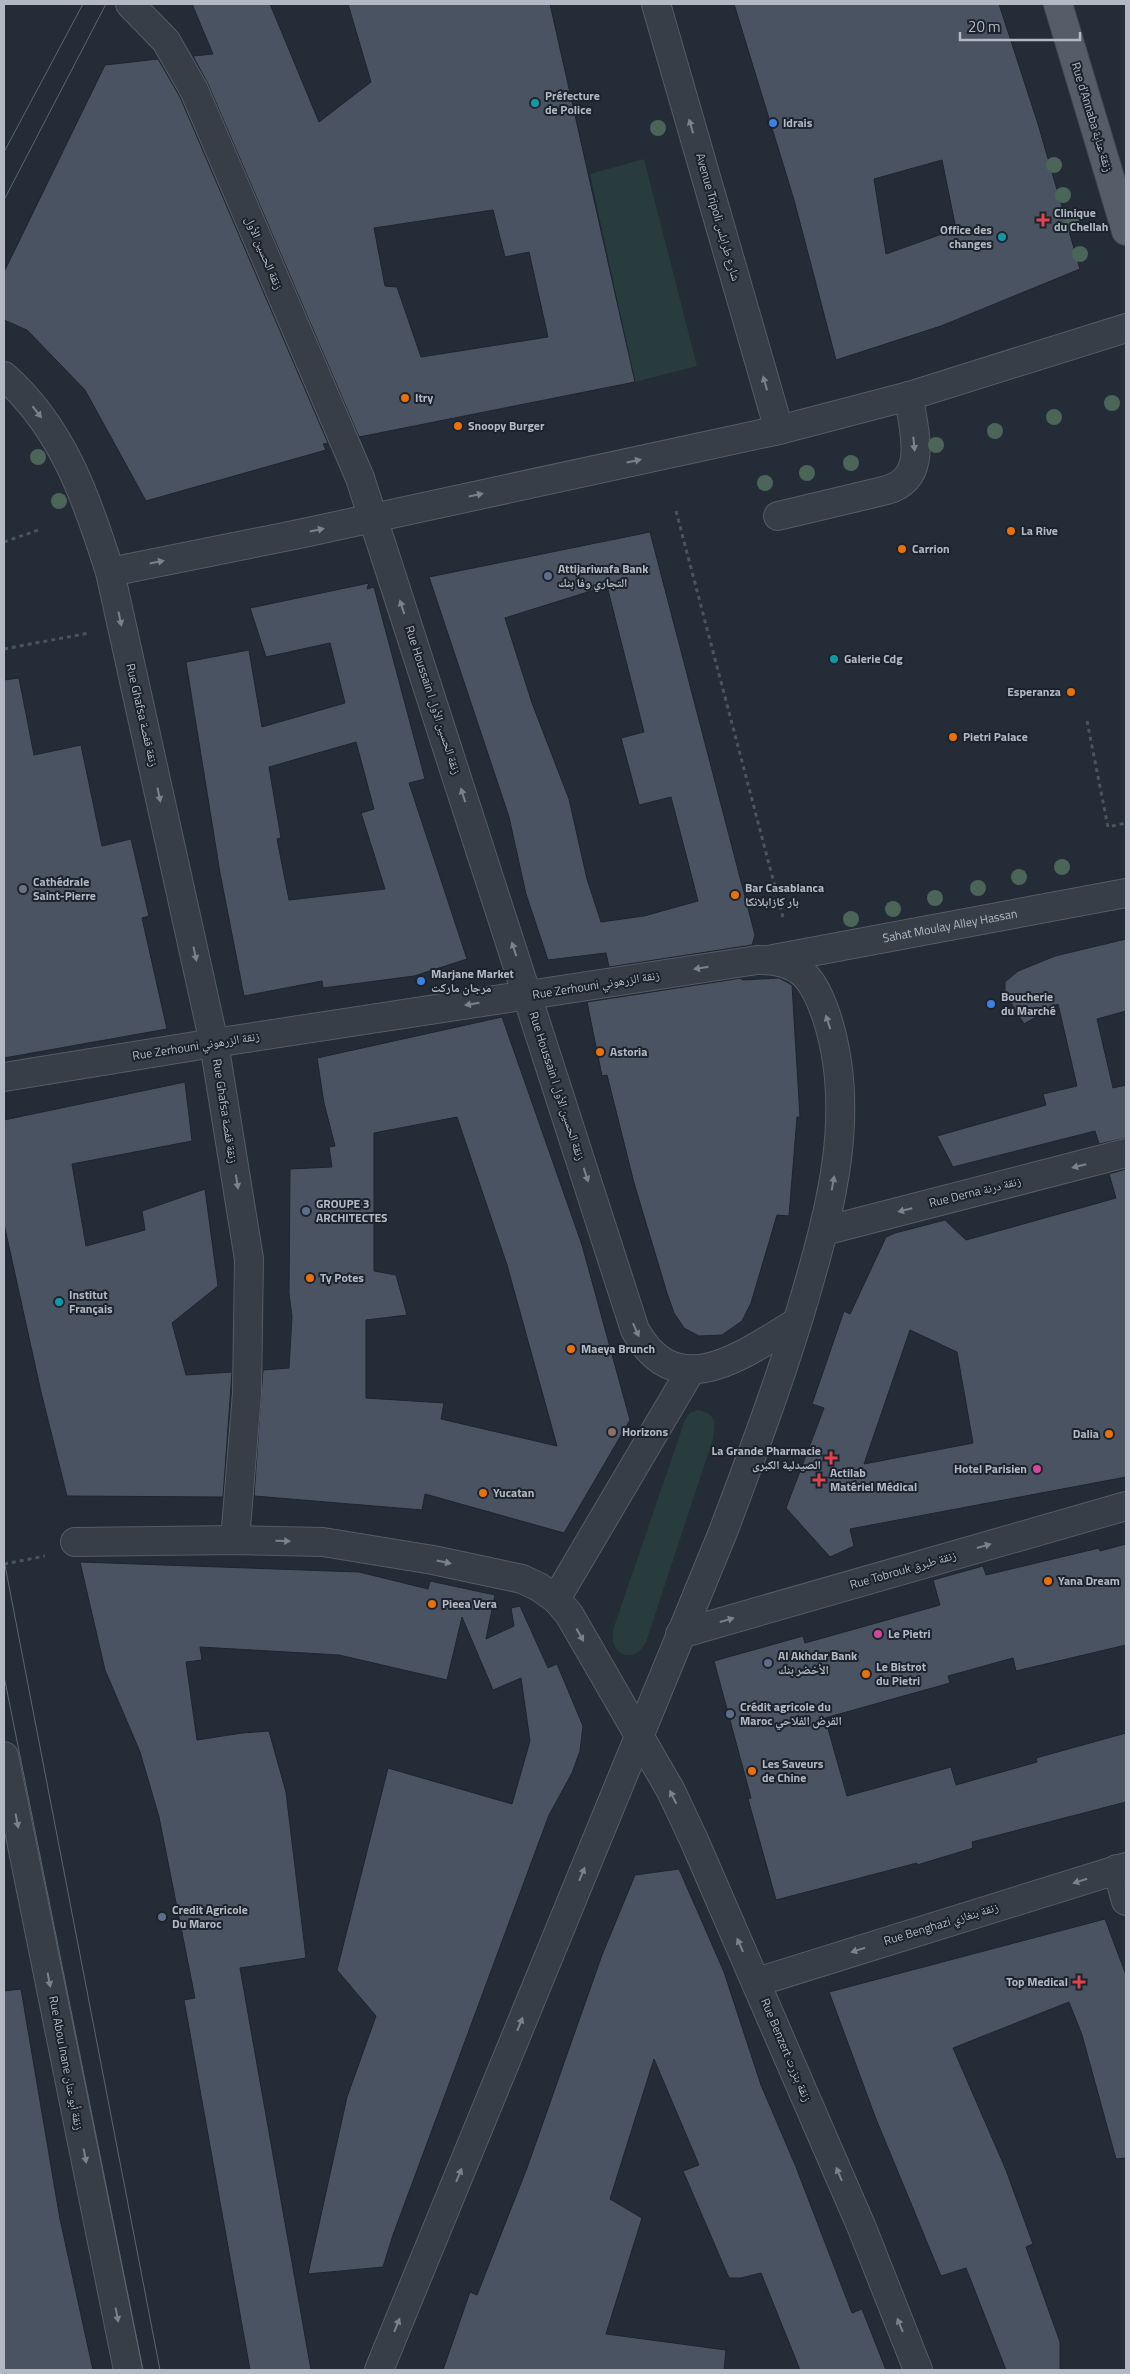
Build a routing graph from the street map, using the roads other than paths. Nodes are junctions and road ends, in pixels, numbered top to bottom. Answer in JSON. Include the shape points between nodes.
{"nodes":[{"id":1,"x":130,"y":4,"type":"edge"},
{"id":2,"x":656,"y":4,"type":"edge"},
{"id":3,"x":1058,"y":4,"type":"edge"},
{"id":4,"x":1126,"y":231,"type":"edge"},
{"id":5,"x":1126,"y":328,"type":"edge"},
{"id":6,"x":4,"y":376,"type":"edge"},
{"id":7,"x":909,"y":396,"type":"junction"},
{"id":8,"x":779,"y":430,"type":"junction"},
{"id":9,"x":778,"y":516,"type":"dead end"},
{"id":10,"x":373,"y":518,"type":"junction"},
{"id":11,"x":110,"y":572,"type":"junction"},
{"id":12,"x":1126,"y":893,"type":"edge"},
{"id":13,"x":783,"y":957,"type":"junction"},
{"id":14,"x":529,"y":995,"type":"junction"},
{"id":15,"x":214,"y":1043,"type":"junction"},
{"id":16,"x":4,"y":1078,"type":"edge"},
{"id":17,"x":1126,"y":1153,"type":"edge"},
{"id":18,"x":824,"y":1231,"type":"junction"},
{"id":19,"x":797,"y":1322,"type":"junction"},
{"id":20,"x":692,"y":1370,"type":"junction"},
{"id":21,"x":1126,"y":1506,"type":"edge"},
{"id":22,"x":235,"y":1540,"type":"junction"},
{"id":23,"x":75,"y":1542,"type":"dead end"},
{"id":24,"x":556,"y":1599,"type":"junction"},
{"id":25,"x":680,"y":1634,"type":"junction"},
{"id":26,"x":638,"y":1737,"type":"junction"},
{"id":27,"x":4,"y":1756,"type":"edge"},
{"id":28,"x":1122,"y":1868,"type":"edge"},
{"id":29,"x":1126,"y":1901,"type":"edge"},
{"id":30,"x":757,"y":1982,"type":"junction"},
{"id":31,"x":128,"y":2370,"type":"edge"},
{"id":32,"x":379,"y":2370,"type":"edge"},
{"id":33,"x":918,"y":2370,"type":"edge"}],
"edges":[{"from":1,"to":10,"type":"street","name":"زنقة الحسين الأول","via":[[154,27],[176,57],[208,122],[360,478]]},
{"from":8,"to":2,"type":"street","name":"Avenue Tripoli شارع طرابلس","one_way":true},
{"from":3,"to":4,"type":"main road","name":"Rue d'Annaba زنقة عنابة"},
{"from":5,"to":7,"type":"street"},
{"from":6,"to":11,"type":"street","name":"Rue Ghafsa زنقة قفصة","one_way":true,"via":[[50,428],[72,467]]},
{"from":7,"to":8,"type":"street"},
{"from":7,"to":9,"type":"street","one_way":true,"via":[[915,459],[913,472],[906,480],[898,487]]},
{"from":10,"to":8,"type":"street","one_way":true},
{"from":11,"to":10,"type":"street","one_way":true},
{"from":14,"to":10,"type":"street","name":"Rue Houssain I زنقة الحسين الأول","one_way":true},
{"from":11,"to":15,"type":"street","name":"Rue Ghafsa زنقة قفصة","one_way":true},
{"from":12,"to":13,"type":"street","name":"Sahat Moulay Alley Hassan"},
{"from":13,"to":14,"type":"street","name":"Rue Zerhouni زنقة الزرهوني","one_way":true},
{"from":18,"to":13,"type":"street","name":"Rue Zerhouni زنقة الزرهوني","one_way":true,"via":[[840,1138],[839,1069],[832,1034],[815,986]]},
{"from":14,"to":15,"type":"street","name":"Rue Zerhouni زنقة الزرهوني","one_way":true},
{"from":14,"to":20,"type":"street","name":"Rue Houssain I زنقة الحسين الأول","one_way":true,"via":[[635,1330],[644,1345],[658,1358],[674,1367]]},
{"from":15,"to":16,"type":"street","name":"Rue Zerhouni زنقة الزرهوني"},
{"from":15,"to":22,"type":"street","name":"Rue Ghafsa زنقة قفصة","one_way":true,"via":[[249,1259],[247,1393]]},
{"from":17,"to":18,"type":"street","name":"Rue Derna زنقة درنة","one_way":true},
{"from":18,"to":19,"type":"street","name":"Rue Zerhouni زنقة الزرهوني"},
{"from":19,"to":20,"type":"street","name":"Rue Houssain I زنقة الحسين الأول","via":[[727,1362],[710,1369]]},
{"from":19,"to":25,"type":"street","name":"Rue Zerhouni زنقة الزرهوني","via":[[762,1428]]},
{"from":20,"to":24,"type":"street"},
{"from":25,"to":21,"type":"street","name":"Rue Tobrouk زنقة طبرق","one_way":true},
{"from":22,"to":23,"type":"street","name":"Rue Benzert زنقة بنزرت"},
{"from":22,"to":24,"type":"street","name":"Rue Benzert زنقة بنزرت","one_way":true,"via":[[323,1542],[433,1560],[522,1578]]},
{"from":24,"to":26,"type":"street","name":"Rue Benzert زنقة بنزرت","one_way":true,"via":[[569,1614]]},
{"from":25,"to":26,"type":"street","name":"Rue Zerhouni زنقة الزرهوني"},
{"from":30,"to":26,"type":"street","name":"Rue Benzert زنقة بنزرت","one_way":true,"via":[[675,1799]]},
{"from":32,"to":26,"type":"street","name":"Rue Zerhouni زنقة الزرهوني","one_way":true},
{"from":27,"to":31,"type":"street","name":"Rue Abou Inane زنقة أبو عنان","one_way":true},
{"from":28,"to":29,"type":"street"},
{"from":28,"to":30,"type":"street","name":"Rue Benghazi زنقة بنغازي","one_way":true},
{"from":33,"to":30,"type":"street","name":"Rue Benzert زنقة بنزرت","one_way":true,"via":[[862,2228]]}]}
